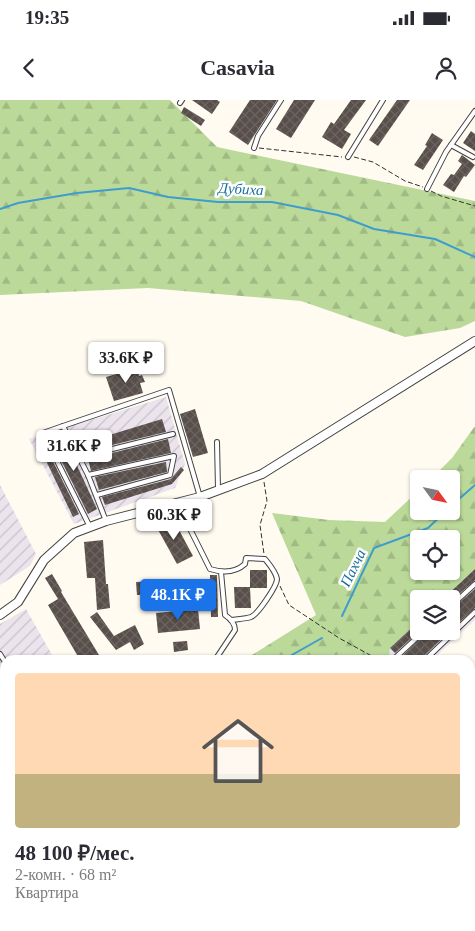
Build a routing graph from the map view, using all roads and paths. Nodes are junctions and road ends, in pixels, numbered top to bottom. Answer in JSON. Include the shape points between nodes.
{"nodes":[{"id":1,"x":281,"y":100,"type":"edge"},
{"id":2,"x":383,"y":100,"type":"edge"},
{"id":3,"x":475,"y":111,"type":"edge"},
{"id":4,"x":451,"y":145,"type":"junction"},
{"id":5,"x":254,"y":148,"type":"joint"},
{"id":6,"x":348,"y":157,"type":"junction"},
{"id":7,"x":473,"y":158,"type":"dead end"},
{"id":8,"x":427,"y":189,"type":"junction"},
{"id":9,"x":475,"y":206,"type":"edge"},
{"id":10,"x":475,"y":341,"type":"edge"},
{"id":11,"x":62,"y":426,"type":"junction"},
{"id":12,"x":173,"y":434,"type":"dead end"},
{"id":13,"x":217,"y":442,"type":"dead end"},
{"id":14,"x":80,"y":457,"type":"junction"},
{"id":15,"x":262,"y":474,"type":"junction"},
{"id":16,"x":88,"y":475,"type":"junction"},
{"id":17,"x":218,"y":491,"type":"junction"},
{"id":18,"x":97,"y":496,"type":"junction"},
{"id":19,"x":200,"y":497,"type":"junction"},
{"id":20,"x":170,"y":504,"type":"junction"},
{"id":21,"x":106,"y":521,"type":"junction"},
{"id":22,"x":90,"y":527,"type":"junction"},
{"id":23,"x":265,"y":559,"type":"junction"},
{"id":24,"x":221,"y":572,"type":"junction"},
{"id":25,"x":277,"y":579,"type":"junction"},
{"id":26,"x":475,"y":584,"type":"edge"},
{"id":27,"x":460,"y":598,"type":"edge"},
{"id":28,"x":475,"y":612,"type":"edge"},
{"id":29,"x":0,"y":615,"type":"edge"},
{"id":30,"x":231,"y":620,"type":"junction"},
{"id":31,"x":414,"y":640,"type":"edge"},
{"id":32,"x":218,"y":655,"type":"edge"},
{"id":33,"x":370,"y":655,"type":"edge"},
{"id":34,"x":398,"y":655,"type":"edge"},
{"id":35,"x":429,"y":655,"type":"edge"}],
"edges":[{"from":1,"to":5,"type":"lane"},
{"from":2,"to":6,"type":"lane"},
{"from":3,"to":4,"type":"lane"},
{"from":4,"to":7,"type":"lane"},
{"from":4,"to":8,"type":"lane"},
{"from":5,"to":6,"type":"path"},
{"from":6,"to":8,"type":"path","via":[[373,162],[405,181]]},
{"from":8,"to":9,"type":"path"},
{"from":10,"to":15,"type":"street"},
{"from":11,"to":14,"type":"lane"},
{"from":11,"to":19,"type":"lane","via":[[169,390]]},
{"from":11,"to":22,"type":"lane","via":[[43,433]]},
{"from":12,"to":14,"type":"lane"},
{"from":13,"to":17,"type":"lane"},
{"from":14,"to":16,"type":"lane"},
{"from":15,"to":17,"type":"street"},
{"from":15,"to":23,"type":"path","via":[[267,501],[260,525]]},
{"from":16,"to":18,"type":"lane"},
{"from":16,"to":18,"type":"lane","via":[[174,456],[170,475]]},
{"from":17,"to":19,"type":"street"},
{"from":18,"to":21,"type":"lane"},
{"from":19,"to":20,"type":"street"},
{"from":20,"to":21,"type":"street"},
{"from":20,"to":24,"type":"lane","via":[[184,517],[210,569]]},
{"from":21,"to":22,"type":"street"},
{"from":22,"to":29,"type":"street","via":[[74,533],[44,560],[18,602]]},
{"from":23,"to":24,"type":"lane","via":[[246,558],[239,569]]},
{"from":23,"to":25,"type":"lane"},
{"from":24,"to":30,"type":"lane","via":[[225,615]]},
{"from":25,"to":30,"type":"lane","via":[[261,608],[252,617]]},
{"from":25,"to":33,"type":"path","via":[[289,605]]},
{"from":26,"to":27,"type":"lane"},
{"from":28,"to":35,"type":"lane"},
{"from":30,"to":32,"type":"lane","via":[[235,630]]},
{"from":31,"to":34,"type":"lane"}]}
